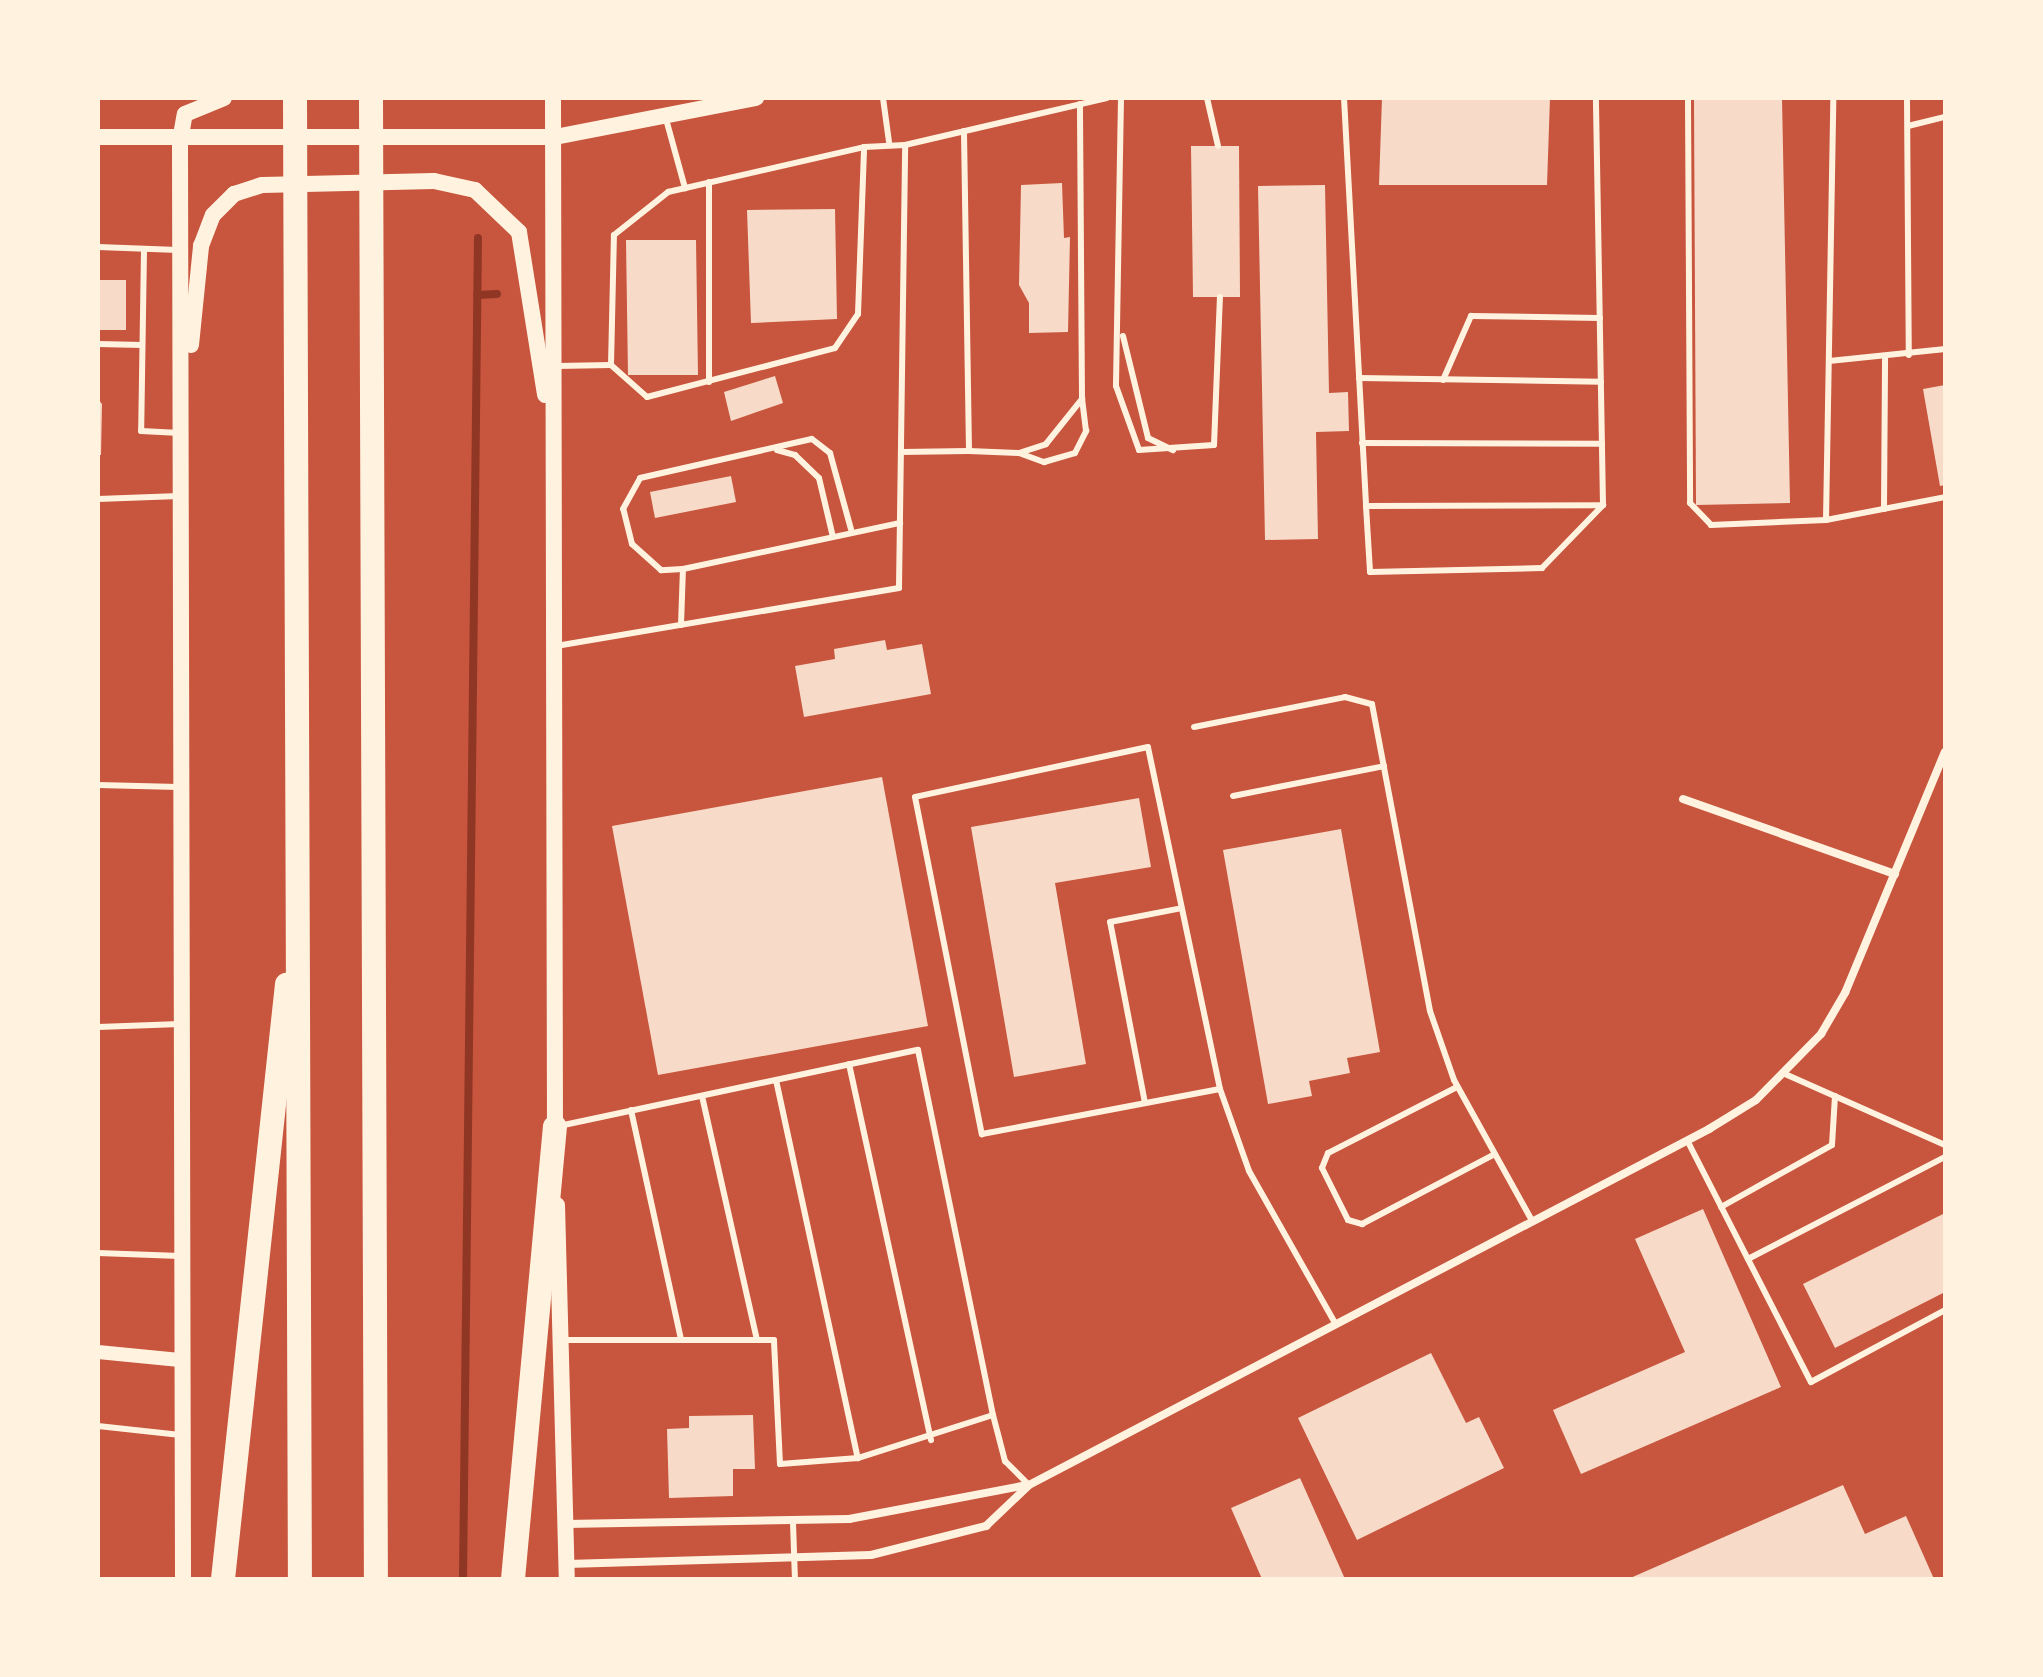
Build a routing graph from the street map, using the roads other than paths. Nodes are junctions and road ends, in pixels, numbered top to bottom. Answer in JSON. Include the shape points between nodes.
{"nodes":[{"id":1,"x":224,"y":98,"type":"edge"},
{"id":2,"x":295,"y":98,"type":"edge"},
{"id":3,"x":371,"y":98,"type":"edge"},
{"id":4,"x":553,"y":98,"type":"edge"},
{"id":5,"x":756,"y":98,"type":"edge"},
{"id":6,"x":883,"y":98,"type":"edge"},
{"id":7,"x":1107,"y":98,"type":"edge"},
{"id":8,"x":1121,"y":98,"type":"edge"},
{"id":9,"x":1207,"y":98,"type":"edge"},
{"id":10,"x":1344,"y":98,"type":"edge"},
{"id":11,"x":1596,"y":98,"type":"edge"},
{"id":12,"x":1688,"y":98,"type":"edge"},
{"id":13,"x":1833,"y":98,"type":"edge"},
{"id":14,"x":1907,"y":98,"type":"edge"},
{"id":15,"x":1080,"y":104,"type":"junction"},
{"id":16,"x":1945,"y":117,"type":"edge"},
{"id":17,"x":666,"y":118,"type":"junction"},
{"id":18,"x":1908,"y":126,"type":"junction"},
{"id":19,"x":964,"y":131,"type":"junction"},
{"id":20,"x":98,"y":137,"type":"edge"},
{"id":21,"x":555,"y":137,"type":"junction"},
{"id":22,"x":180,"y":141,"type":"junction"},
{"id":23,"x":889,"y":142,"type":"junction"},
{"id":24,"x":905,"y":145,"type":"junction"},
{"id":25,"x":1218,"y":146,"type":"dead end"},
{"id":26,"x":864,"y":147,"type":"junction"},
{"id":27,"x":709,"y":182,"type":"junction"},
{"id":28,"x":685,"y":188,"type":"junction"},
{"id":29,"x":98,"y":247,"type":"edge"},
{"id":30,"x":144,"y":250,"type":"junction"},
{"id":31,"x":181,"y":250,"type":"junction"},
{"id":32,"x":1220,"y":297,"type":"dead end"},
{"id":33,"x":1600,"y":318,"type":"junction"},
{"id":34,"x":1122,"y":329,"type":"junction"},
{"id":35,"x":98,"y":344,"type":"edge"},
{"id":36,"x":142,"y":345,"type":"junction"},
{"id":37,"x":1945,"y":349,"type":"edge"},
{"id":38,"x":1909,"y":355,"type":"junction"},
{"id":39,"x":1885,"y":356,"type":"junction"},
{"id":40,"x":1829,"y":361,"type":"junction"},
{"id":41,"x":611,"y":365,"type":"junction"},
{"id":42,"x":553,"y":366,"type":"junction"},
{"id":43,"x":1359,"y":378,"type":"junction"},
{"id":44,"x":1443,"y":380,"type":"junction"},
{"id":45,"x":709,"y":382,"type":"junction"},
{"id":46,"x":1601,"y":382,"type":"junction"},
{"id":47,"x":1082,"y":399,"type":"junction"},
{"id":48,"x":552,"y":428,"type":"junction"},
{"id":49,"x":182,"y":433,"type":"junction"},
{"id":50,"x":1362,"y":443,"type":"junction"},
{"id":51,"x":1602,"y":444,"type":"junction"},
{"id":52,"x":775,"y":450,"type":"junction"},
{"id":53,"x":969,"y":451,"type":"junction"},
{"id":54,"x":901,"y":452,"type":"junction"},
{"id":55,"x":1181,"y":452,"type":"junction"},
{"id":56,"x":1019,"y":453,"type":"junction"},
{"id":57,"x":182,"y":495,"type":"junction"},
{"id":58,"x":1945,"y":497,"type":"edge"},
{"id":59,"x":98,"y":499,"type":"edge"},
{"id":60,"x":1603,"y":505,"type":"junction"},
{"id":61,"x":1366,"y":506,"type":"junction"},
{"id":62,"x":1884,"y":509,"type":"junction"},
{"id":63,"x":1826,"y":520,"type":"junction"},
{"id":64,"x":900,"y":523,"type":"junction"},
{"id":65,"x":851,"y":529,"type":"junction"},
{"id":66,"x":832,"y":533,"type":"junction"},
{"id":67,"x":683,"y":569,"type":"junction"},
{"id":68,"x":681,"y":625,"type":"junction"},
{"id":69,"x":552,"y":646,"type":"junction"},
{"id":70,"x":1194,"y":727,"type":"dead end"},
{"id":71,"x":1945,"y":752,"type":"edge"},
{"id":72,"x":1384,"y":766,"type":"junction"},
{"id":73,"x":98,"y":785,"type":"edge"},
{"id":74,"x":181,"y":787,"type":"junction"},
{"id":75,"x":1233,"y":796,"type":"dead end"},
{"id":76,"x":1683,"y":799,"type":"dead end"},
{"id":77,"x":301,"y":858,"type":"junction"},
{"id":78,"x":1895,"y":874,"type":"junction"},
{"id":79,"x":1182,"y":908,"type":"junction"},
{"id":80,"x":180,"y":1024,"type":"junction"},
{"id":81,"x":98,"y":1027,"type":"edge"},
{"id":82,"x":849,"y":1064,"type":"junction"},
{"id":83,"x":1785,"y":1074,"type":"junction"},
{"id":84,"x":776,"y":1080,"type":"junction"},
{"id":85,"x":1457,"y":1087,"type":"junction"},
{"id":86,"x":1220,"y":1089,"type":"junction"},
{"id":87,"x":702,"y":1096,"type":"junction"},
{"id":88,"x":1835,"y":1096,"type":"junction"},
{"id":89,"x":1145,"y":1103,"type":"junction"},
{"id":90,"x":631,"y":1110,"type":"junction"},
{"id":91,"x":555,"y":1127,"type":"junction"},
{"id":92,"x":1687,"y":1140,"type":"junction"},
{"id":93,"x":1945,"y":1145,"type":"edge"},
{"id":94,"x":1495,"y":1154,"type":"junction"},
{"id":95,"x":1945,"y":1157,"type":"edge"},
{"id":96,"x":1721,"y":1207,"type":"junction"},
{"id":97,"x":1532,"y":1221,"type":"junction"},
{"id":98,"x":98,"y":1253,"type":"edge"},
{"id":99,"x":180,"y":1256,"type":"junction"},
{"id":100,"x":1748,"y":1259,"type":"junction"},
{"id":101,"x":1945,"y":1310,"type":"edge"},
{"id":102,"x":1335,"y":1323,"type":"junction"},
{"id":103,"x":561,"y":1340,"type":"junction"},
{"id":104,"x":681,"y":1340,"type":"junction"},
{"id":105,"x":757,"y":1340,"type":"junction"},
{"id":106,"x":98,"y":1352,"type":"edge"},
{"id":107,"x":180,"y":1360,"type":"junction"},
{"id":108,"x":993,"y":1415,"type":"junction"},
{"id":109,"x":98,"y":1426,"type":"edge"},
{"id":110,"x":181,"y":1435,"type":"junction"},
{"id":111,"x":931,"y":1440,"type":"junction"},
{"id":112,"x":858,"y":1458,"type":"junction"},
{"id":113,"x":1029,"y":1485,"type":"junction"},
{"id":114,"x":793,"y":1523,"type":"junction"},
{"id":115,"x":566,"y":1524,"type":"junction"},
{"id":116,"x":793,"y":1561,"type":"junction"},
{"id":117,"x":567,"y":1572,"type":"edge"},
{"id":118,"x":183,"y":1579,"type":"edge"},
{"id":119,"x":223,"y":1579,"type":"edge"},
{"id":120,"x":300,"y":1579,"type":"edge"},
{"id":121,"x":376,"y":1579,"type":"edge"},
{"id":122,"x":513,"y":1579,"type":"edge"},
{"id":123,"x":795,"y":1579,"type":"edge"}],
"edges":[{"from":1,"to":22,"type":"main road","via":[[185,114]]},
{"from":2,"to":77,"type":"highway"},
{"from":3,"to":121,"type":"highway"},
{"from":4,"to":21,"type":"main road"},
{"from":5,"to":17,"type":"main road"},
{"from":6,"to":23,"type":"lane"},
{"from":7,"to":15,"type":"lane"},
{"from":8,"to":34,"type":"lane"},
{"from":9,"to":25,"type":"lane"},
{"from":10,"to":43,"type":"lane"},
{"from":11,"to":33,"type":"lane"},
{"from":12,"to":63,"type":"lane","via":[[1690,503],[1711,525]]},
{"from":13,"to":40,"type":"lane"},
{"from":14,"to":18,"type":"lane"},
{"from":15,"to":19,"type":"lane"},
{"from":15,"to":47,"type":"lane"},
{"from":16,"to":18,"type":"lane"},
{"from":17,"to":21,"type":"main road"},
{"from":17,"to":28,"type":"lane"},
{"from":18,"to":38,"type":"lane"},
{"from":19,"to":24,"type":"lane"},
{"from":19,"to":53,"type":"lane"},
{"from":20,"to":22,"type":"main road"},
{"from":21,"to":22,"type":"main road"},
{"from":21,"to":42,"type":"main road"},
{"from":22,"to":31,"type":"main road"},
{"from":23,"to":24,"type":"lane"},
{"from":23,"to":26,"type":"lane"},
{"from":24,"to":54,"type":"lane"},
{"from":26,"to":27,"type":"lane"},
{"from":26,"to":45,"type":"lane","via":[[861,279],[849,335],[816,356]]},
{"from":27,"to":28,"type":"lane"},
{"from":27,"to":45,"type":"lane"},
{"from":28,"to":41,"type":"lane","via":[[668,192],[614,235]]},
{"from":29,"to":30,"type":"lane"},
{"from":30,"to":31,"type":"lane"},
{"from":30,"to":36,"type":"lane"},
{"from":31,"to":49,"type":"main road"},
{"from":32,"to":55,"type":"lane","via":[[1219,434],[1214,445]]},
{"from":33,"to":44,"type":"lane","via":[[1471,316]]},
{"from":33,"to":46,"type":"lane"},
{"from":34,"to":55,"type":"lane","via":[[1148,438]]},
{"from":34,"to":55,"type":"lane","via":[[1116,386],[1130,439],[1139,450]]},
{"from":35,"to":36,"type":"lane"},
{"from":36,"to":49,"type":"lane","via":[[141,431]]},
{"from":37,"to":38,"type":"lane"},
{"from":38,"to":39,"type":"lane"},
{"from":39,"to":40,"type":"lane"},
{"from":39,"to":62,"type":"lane"},
{"from":40,"to":63,"type":"lane"},
{"from":41,"to":42,"type":"lane"},
{"from":41,"to":45,"type":"lane","via":[[647,397]]},
{"from":42,"to":48,"type":"main road"},
{"from":43,"to":44,"type":"lane"},
{"from":43,"to":50,"type":"lane"},
{"from":44,"to":46,"type":"lane"},
{"from":46,"to":51,"type":"lane"},
{"from":47,"to":56,"type":"lane","via":[[1061,432]]},
{"from":47,"to":56,"type":"lane","via":[[1086,431],[1075,453],[1044,462]]},
{"from":48,"to":49,"type":"main road","via":[[519,232],[475,190],[434,181],[262,185],[234,194],[213,215],[201,246]]},
{"from":48,"to":69,"type":"main road"},
{"from":49,"to":57,"type":"main road"},
{"from":50,"to":51,"type":"lane"},
{"from":50,"to":61,"type":"lane"},
{"from":51,"to":60,"type":"lane"},
{"from":52,"to":65,"type":"lane","via":[[800,440],[823,444]]},
{"from":52,"to":66,"type":"lane","via":[[795,455],[819,478]]},
{"from":52,"to":67,"type":"lane","via":[[631,485],[623,509],[632,544],[661,570]]},
{"from":53,"to":54,"type":"lane"},
{"from":53,"to":56,"type":"lane"},
{"from":54,"to":64,"type":"lane"},
{"from":57,"to":59,"type":"lane"},
{"from":57,"to":74,"type":"main road"},
{"from":58,"to":62,"type":"lane"},
{"from":60,"to":61,"type":"lane"},
{"from":60,"to":61,"type":"lane","via":[[1542,568],[1370,572]]},
{"from":62,"to":63,"type":"lane"},
{"from":64,"to":65,"type":"lane"},
{"from":64,"to":68,"type":"lane","via":[[899,588]]},
{"from":65,"to":66,"type":"lane"},
{"from":66,"to":67,"type":"lane"},
{"from":67,"to":68,"type":"lane"},
{"from":68,"to":69,"type":"lane"},
{"from":69,"to":91,"type":"main road"},
{"from":70,"to":72,"type":"lane","via":[[1345,697],[1372,704]]},
{"from":71,"to":78,"type":"street"},
{"from":72,"to":75,"type":"lane"},
{"from":72,"to":85,"type":"lane","via":[[1430,1011]]},
{"from":73,"to":74,"type":"lane"},
{"from":74,"to":80,"type":"main road"},
{"from":76,"to":78,"type":"street"},
{"from":77,"to":119,"type":"highway"},
{"from":77,"to":120,"type":"highway"},
{"from":78,"to":83,"type":"street","via":[[1845,993]]},
{"from":79,"to":86,"type":"lane"},
{"from":79,"to":89,"type":"lane","via":[[1110,922]]},
{"from":79,"to":89,"type":"lane","via":[[1148,747],[915,797],[982,1134]]},
{"from":80,"to":81,"type":"lane"},
{"from":80,"to":99,"type":"main road"},
{"from":82,"to":84,"type":"lane"},
{"from":82,"to":108,"type":"lane","via":[[918,1050]]},
{"from":82,"to":111,"type":"lane"},
{"from":83,"to":88,"type":"lane"},
{"from":83,"to":92,"type":"street"},
{"from":84,"to":87,"type":"lane"},
{"from":84,"to":112,"type":"lane"},
{"from":85,"to":94,"type":"lane"},
{"from":85,"to":94,"type":"lane","via":[[1328,1153],[1322,1168],[1348,1220],[1362,1224]]},
{"from":86,"to":89,"type":"lane"},
{"from":86,"to":102,"type":"lane","via":[[1249,1171]]},
{"from":87,"to":90,"type":"lane"},
{"from":87,"to":105,"type":"lane"},
{"from":88,"to":93,"type":"lane"},
{"from":88,"to":96,"type":"lane","via":[[1832,1145]]},
{"from":90,"to":91,"type":"lane"},
{"from":90,"to":104,"type":"lane"},
{"from":91,"to":103,"type":"main road"},
{"from":91,"to":122,"type":"highway"},
{"from":92,"to":96,"type":"lane"},
{"from":92,"to":97,"type":"street"},
{"from":94,"to":97,"type":"lane"},
{"from":95,"to":100,"type":"lane"},
{"from":96,"to":100,"type":"lane"},
{"from":97,"to":102,"type":"street"},
{"from":98,"to":99,"type":"lane"},
{"from":99,"to":107,"type":"main road"},
{"from":100,"to":101,"type":"lane","via":[[1811,1382]]},
{"from":102,"to":113,"type":"street"},
{"from":103,"to":104,"type":"lane"},
{"from":103,"to":115,"type":"main road"},
{"from":104,"to":105,"type":"lane"},
{"from":105,"to":112,"type":"lane","via":[[774,1340],[780,1464]]},
{"from":106,"to":107,"type":"street"},
{"from":107,"to":110,"type":"main road"},
{"from":108,"to":111,"type":"lane"},
{"from":108,"to":113,"type":"lane","via":[[1005,1461]]},
{"from":109,"to":110,"type":"lane"},
{"from":110,"to":118,"type":"main road"},
{"from":111,"to":112,"type":"lane"},
{"from":113,"to":114,"type":"street"},
{"from":113,"to":116,"type":"street","via":[[986,1526],[926,1545]]},
{"from":114,"to":115,"type":"street"},
{"from":114,"to":116,"type":"lane"},
{"from":115,"to":117,"type":"main road"},
{"from":116,"to":117,"type":"street"},
{"from":116,"to":123,"type":"lane"}]}
